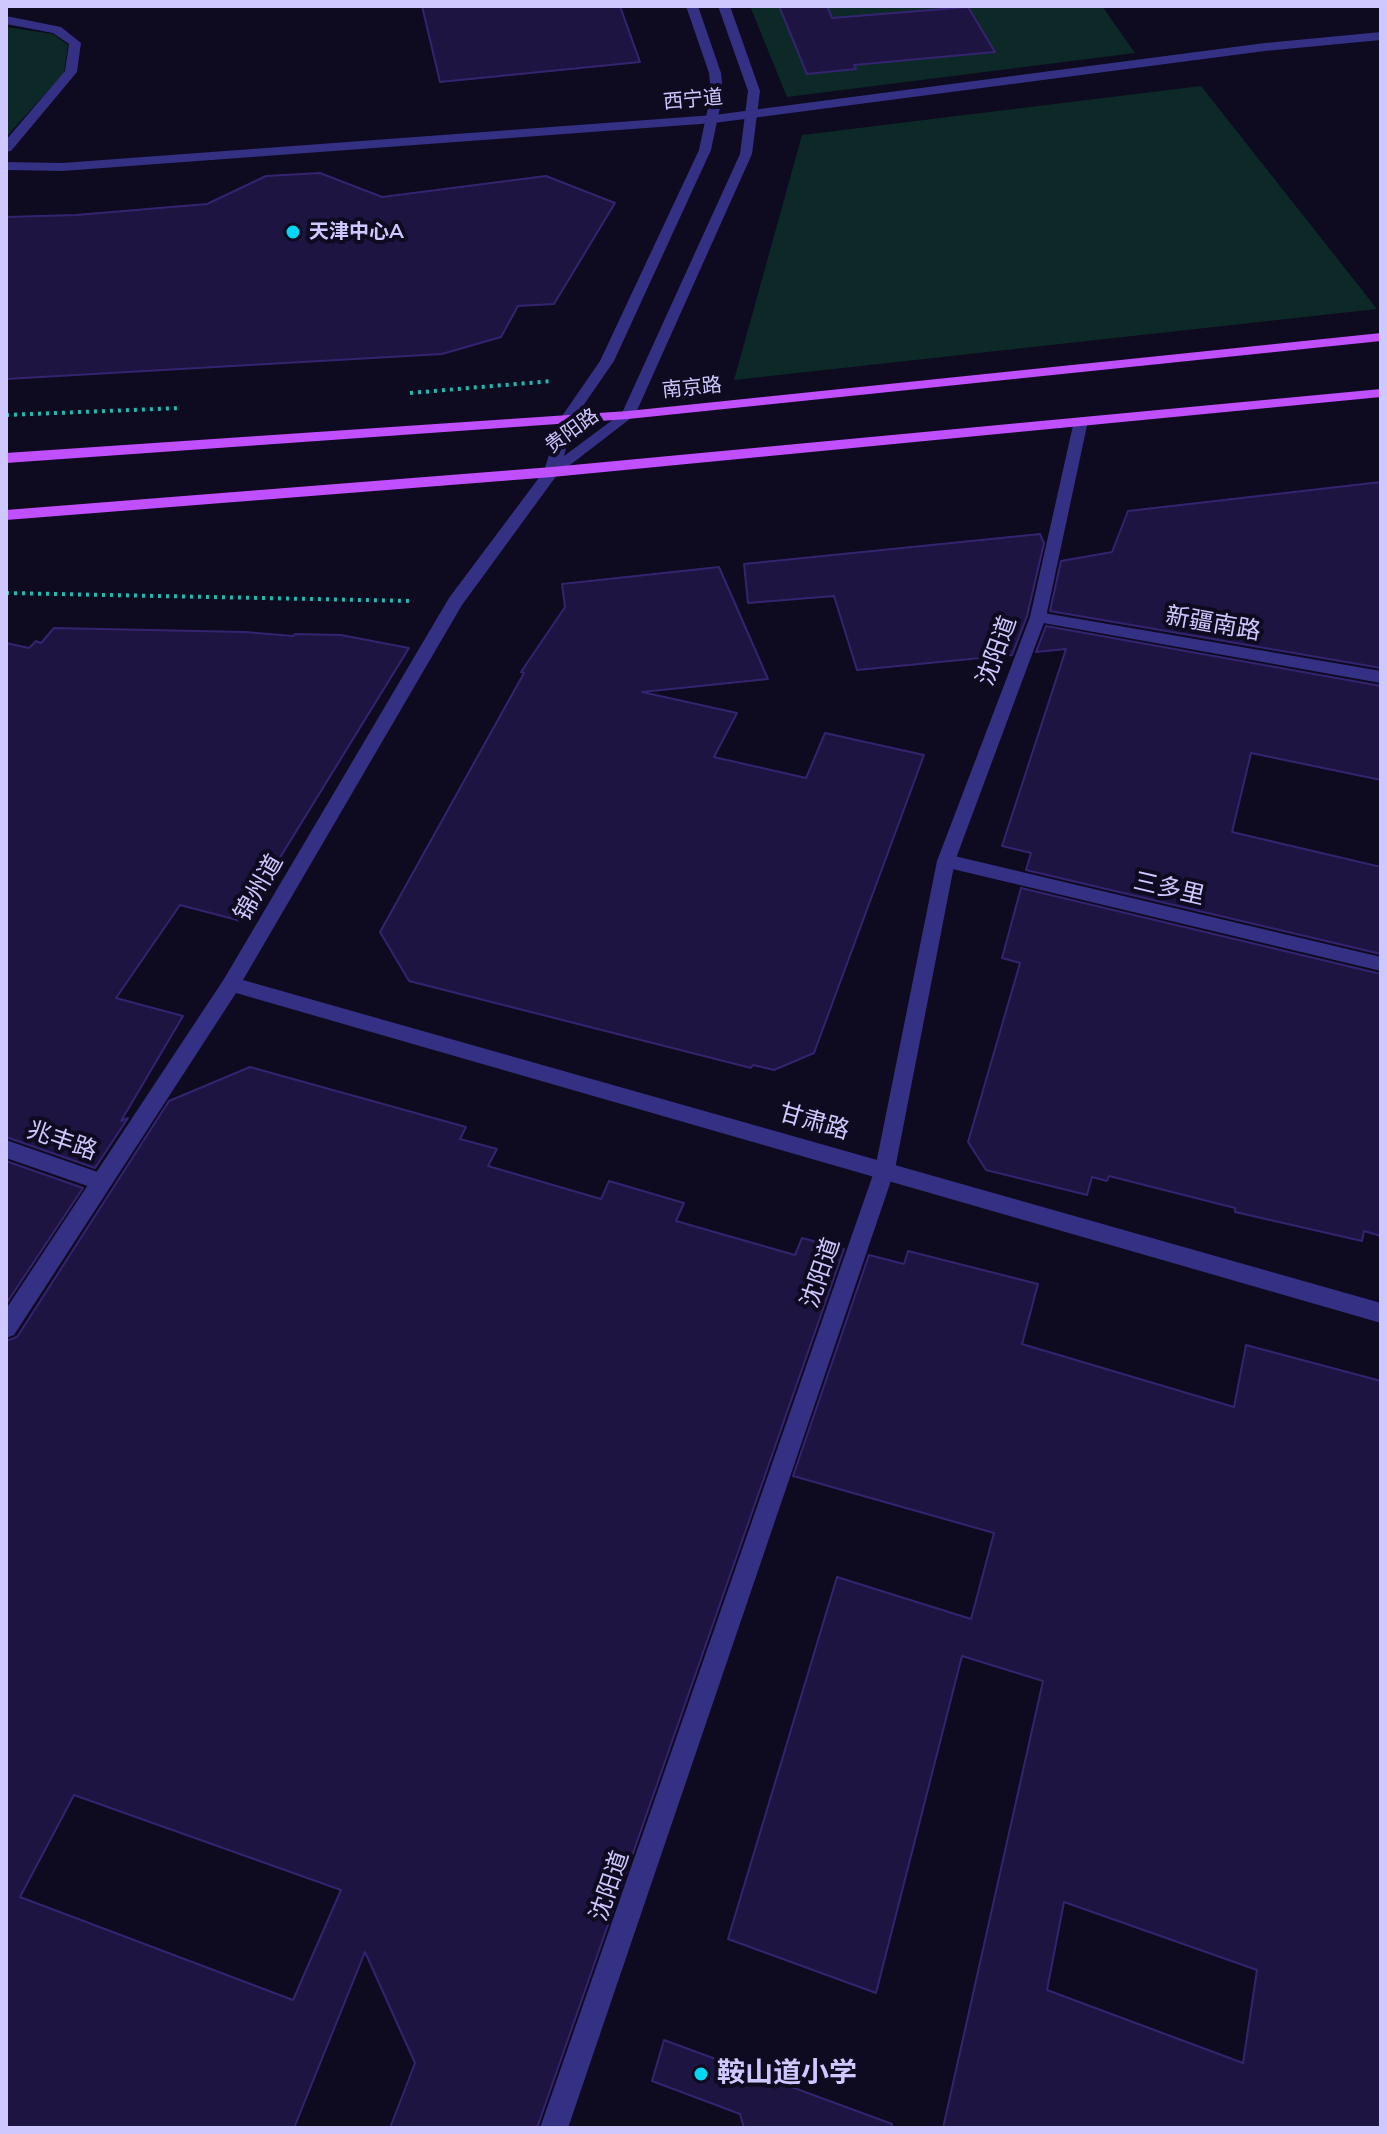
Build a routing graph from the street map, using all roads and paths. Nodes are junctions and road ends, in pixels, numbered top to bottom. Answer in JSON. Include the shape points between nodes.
{"nodes":[{"id":1,"x":692,"y":6,"type":"edge"},
{"id":2,"x":724,"y":6,"type":"edge"},
{"id":3,"x":6,"y":20,"type":"edge"},
{"id":4,"x":1381,"y":36,"type":"edge"},
{"id":5,"x":753,"y":114,"type":"junction"},
{"id":6,"x":714,"y":119,"type":"junction"},
{"id":7,"x":6,"y":148,"type":"edge"},
{"id":8,"x":6,"y":166,"type":"edge"},
{"id":9,"x":1381,"y":337,"type":"edge"},
{"id":10,"x":595,"y":377,"type":"junction"},
{"id":11,"x":409,"y":393,"type":"dead end"},
{"id":12,"x":1381,"y":393,"type":"edge"},
{"id":13,"x":192,"y":408,"type":"dead end"},
{"id":14,"x":6,"y":415,"type":"edge"},
{"id":15,"x":628,"y":415,"type":"junction"},
{"id":16,"x":567,"y":419,"type":"junction"},
{"id":17,"x":1081,"y":421,"type":"junction"},
{"id":18,"x":6,"y":458,"type":"edge"},
{"id":19,"x":552,"y":472,"type":"junction"},
{"id":20,"x":6,"y":515,"type":"edge"},
{"id":21,"x":6,"y":593,"type":"edge"},
{"id":22,"x":455,"y":602,"type":"junction"},
{"id":23,"x":1038,"y":617,"type":"junction"},
{"id":24,"x":1381,"y":677,"type":"edge"},
{"id":25,"x":946,"y":861,"type":"junction"},
{"id":26,"x":1381,"y":964,"type":"edge"},
{"id":27,"x":231,"y":984,"type":"junction"},
{"id":28,"x":6,"y":1149,"type":"edge"},
{"id":29,"x":885,"y":1169,"type":"junction"},
{"id":30,"x":102,"y":1182,"type":"junction"},
{"id":31,"x":1381,"y":1313,"type":"edge"},
{"id":32,"x":6,"y":1328,"type":"edge"},
{"id":33,"x":554,"y":2128,"type":"edge"}],
"edges":[{"from":1,"to":6,"type":"street","name":"贵阳路","via":[[715,73]]},
{"from":2,"to":5,"type":"street","name":"贵阳路","via":[[754,91]]},
{"from":3,"to":7,"type":"street","via":[[57,30],[75,43],[71,72]]},
{"from":4,"to":5,"type":"street","name":"西宁道"},
{"from":5,"to":6,"type":"street","name":"西宁道"},
{"from":5,"to":15,"type":"street","name":"贵阳路","via":[[746,154]]},
{"from":6,"to":8,"type":"street","name":"西宁道","via":[[62,167]]},
{"from":6,"to":10,"type":"street","name":"贵阳路","via":[[705,150]]},
{"from":9,"to":15,"type":"main road","name":"南京路"},
{"from":10,"to":11,"type":"path"},
{"from":10,"to":16,"type":"street","name":"贵阳路"},
{"from":12,"to":17,"type":"main road"},
{"from":13,"to":14,"type":"path"},
{"from":15,"to":16,"type":"main road","name":"南京路"},
{"from":15,"to":19,"type":"street","name":"贵阳路"},
{"from":16,"to":18,"type":"main road","name":"南京路"},
{"from":16,"to":19,"type":"street","name":"贵阳路"},
{"from":17,"to":19,"type":"main road"},
{"from":17,"to":23,"type":"street","name":"沈阳道"},
{"from":19,"to":20,"type":"main road"},
{"from":19,"to":22,"type":"street","name":"锦州道"},
{"from":21,"to":22,"type":"path"},
{"from":22,"to":27,"type":"street","name":"锦州道"},
{"from":23,"to":24,"type":"street","name":"新疆南路"},
{"from":23,"to":25,"type":"street","name":"沈阳道"},
{"from":25,"to":26,"type":"street","name":"三多里"},
{"from":25,"to":29,"type":"street","name":"沈阳道"},
{"from":27,"to":29,"type":"street","name":"甘肃路"},
{"from":27,"to":30,"type":"street","name":"锦州道"},
{"from":28,"to":30,"type":"street","name":"兆丰路"},
{"from":29,"to":31,"type":"street","name":"甘肃路"},
{"from":29,"to":33,"type":"street","name":"沈阳道"},
{"from":30,"to":32,"type":"street","name":"锦州道"}]}
